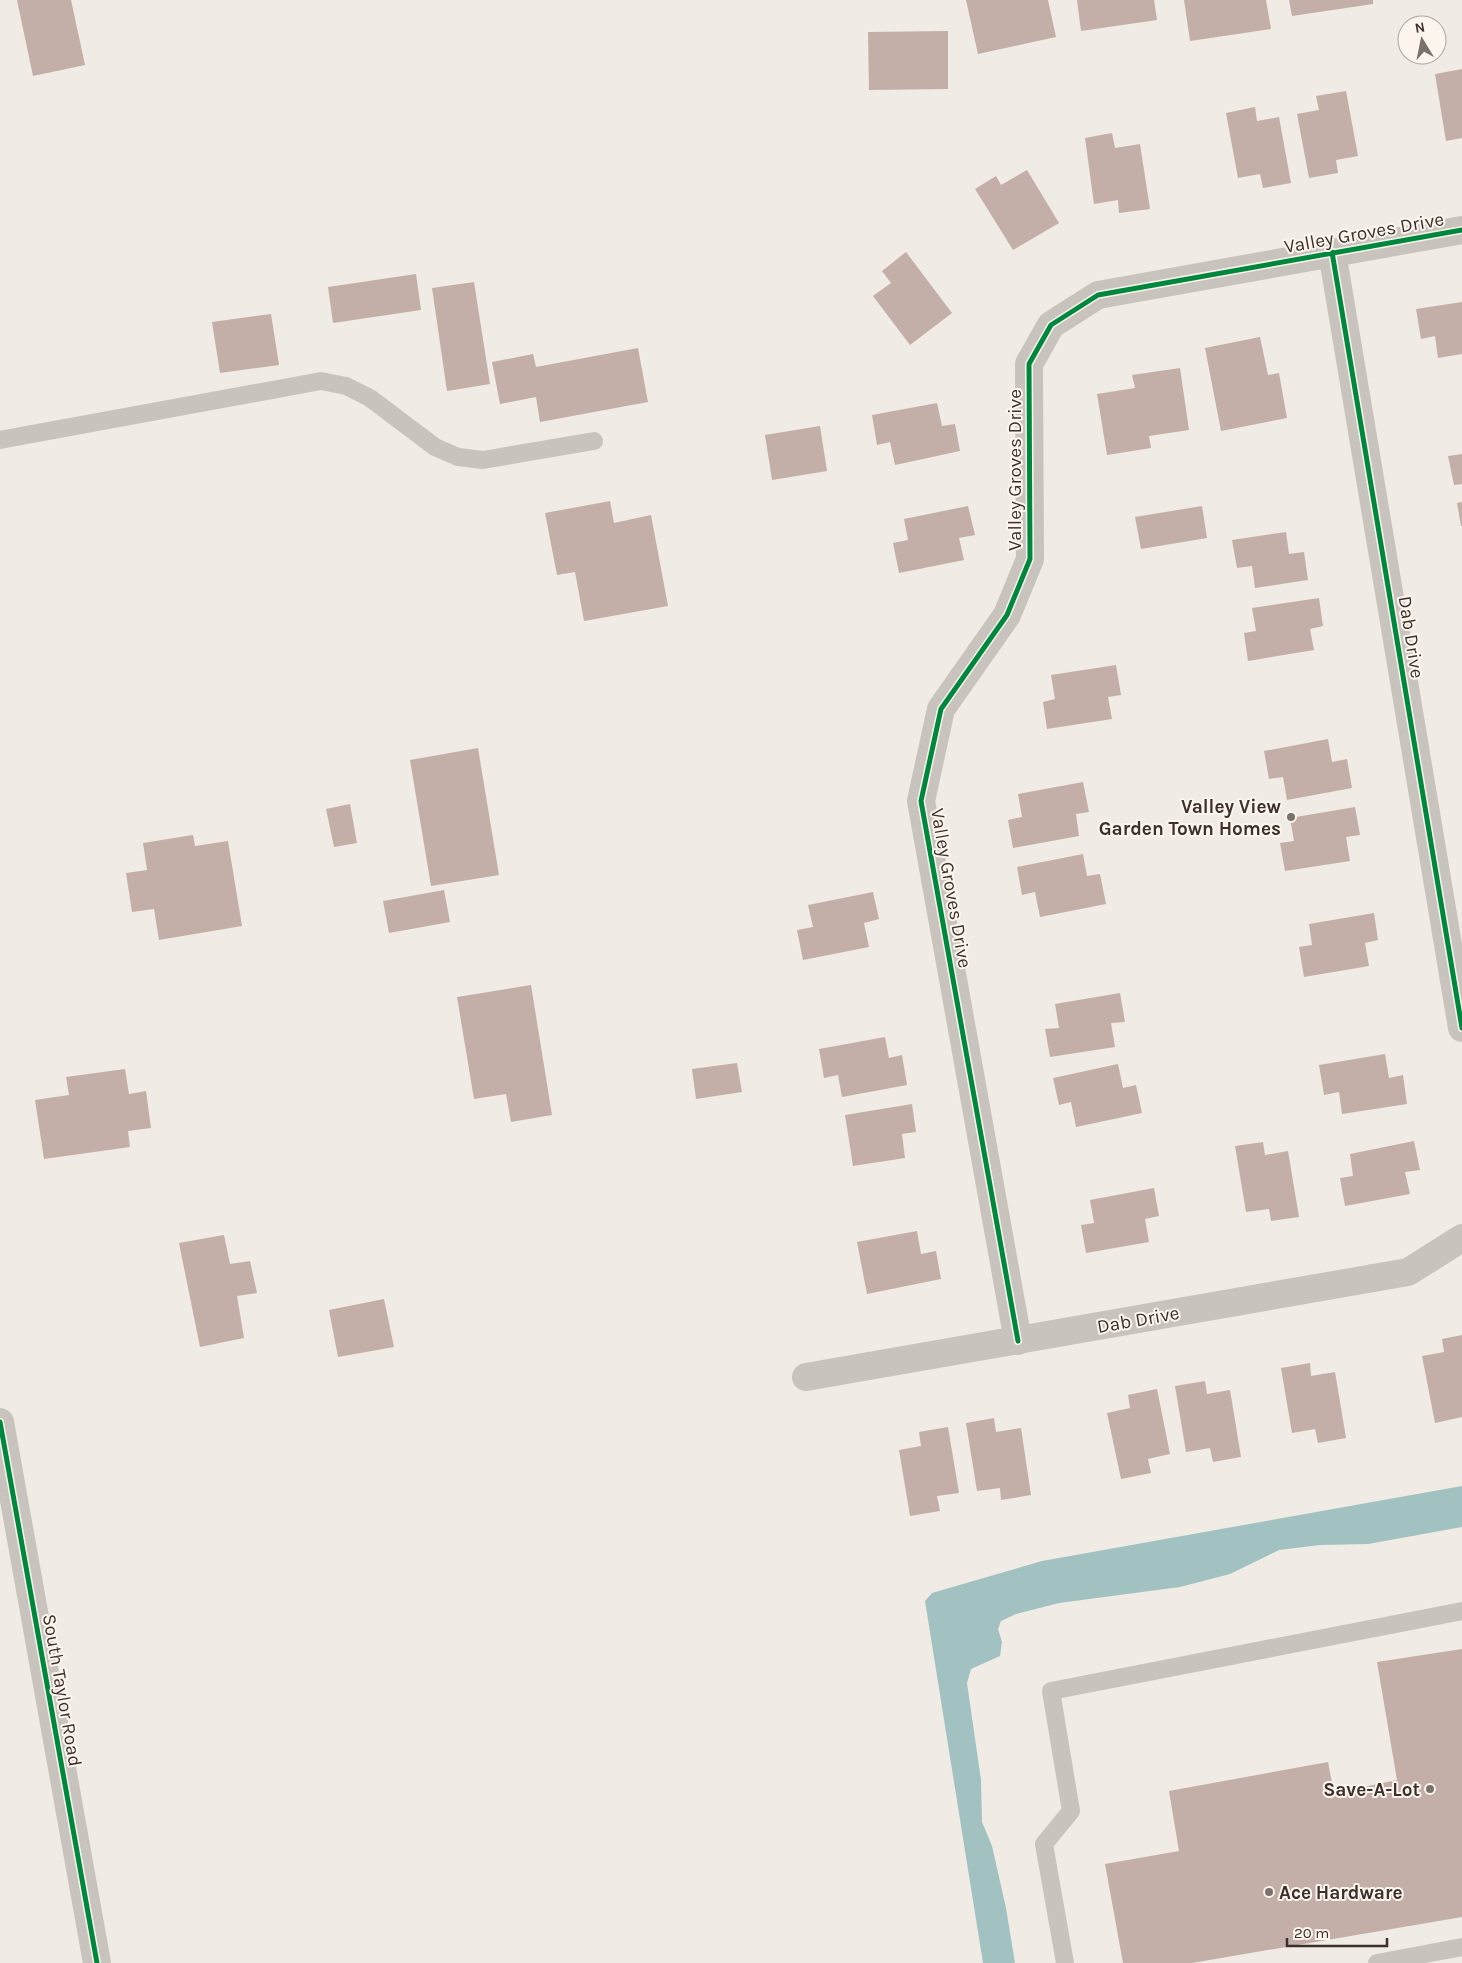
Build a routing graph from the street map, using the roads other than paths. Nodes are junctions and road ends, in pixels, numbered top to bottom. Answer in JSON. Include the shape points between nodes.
{"nodes":[{"id":1,"x":1462,"y":230,"type":"edge"},
{"id":2,"x":1332,"y":252,"type":"junction"},
{"id":3,"x":0,"y":440,"type":"edge"},
{"id":4,"x":594,"y":441,"type":"dead end"},
{"id":5,"x":1462,"y":1028,"type":"edge"},
{"id":6,"x":1462,"y":1238,"type":"edge"},
{"id":7,"x":1018,"y":1340,"type":"junction"},
{"id":8,"x":806,"y":1378,"type":"dead end"},
{"id":9,"x":0,"y":1422,"type":"edge"},
{"id":10,"x":1462,"y":1612,"type":"edge"},
{"id":11,"x":1462,"y":1948,"type":"edge"},
{"id":12,"x":97,"y":1963,"type":"edge"},
{"id":13,"x":1065,"y":1963,"type":"edge"},
{"id":14,"x":1377,"y":1963,"type":"edge"}],
"edges":[{"from":1,"to":2,"type":"street","name":"Valley Groves Drive"},
{"from":2,"to":5,"type":"street","name":"Dab Drive"},
{"from":2,"to":7,"type":"street","name":"Valley Groves Drive","via":[[1098,295],[1051,325],[1029,364],[1030,559],[1007,615],[941,709],[921,801]]},
{"from":3,"to":4,"type":"lane","via":[[321,381],[346,386],[370,398],[435,447],[458,457],[483,460]]},
{"from":6,"to":7,"type":"street","name":"Dab Drive","via":[[1408,1272]]},
{"from":7,"to":8,"type":"street","name":"Dab Drive"},
{"from":9,"to":12,"type":"street","name":"South Taylor Road"},
{"from":10,"to":13,"type":"lane","via":[[1051,1691],[1071,1811],[1044,1844]]},
{"from":11,"to":14,"type":"lane"}]}
